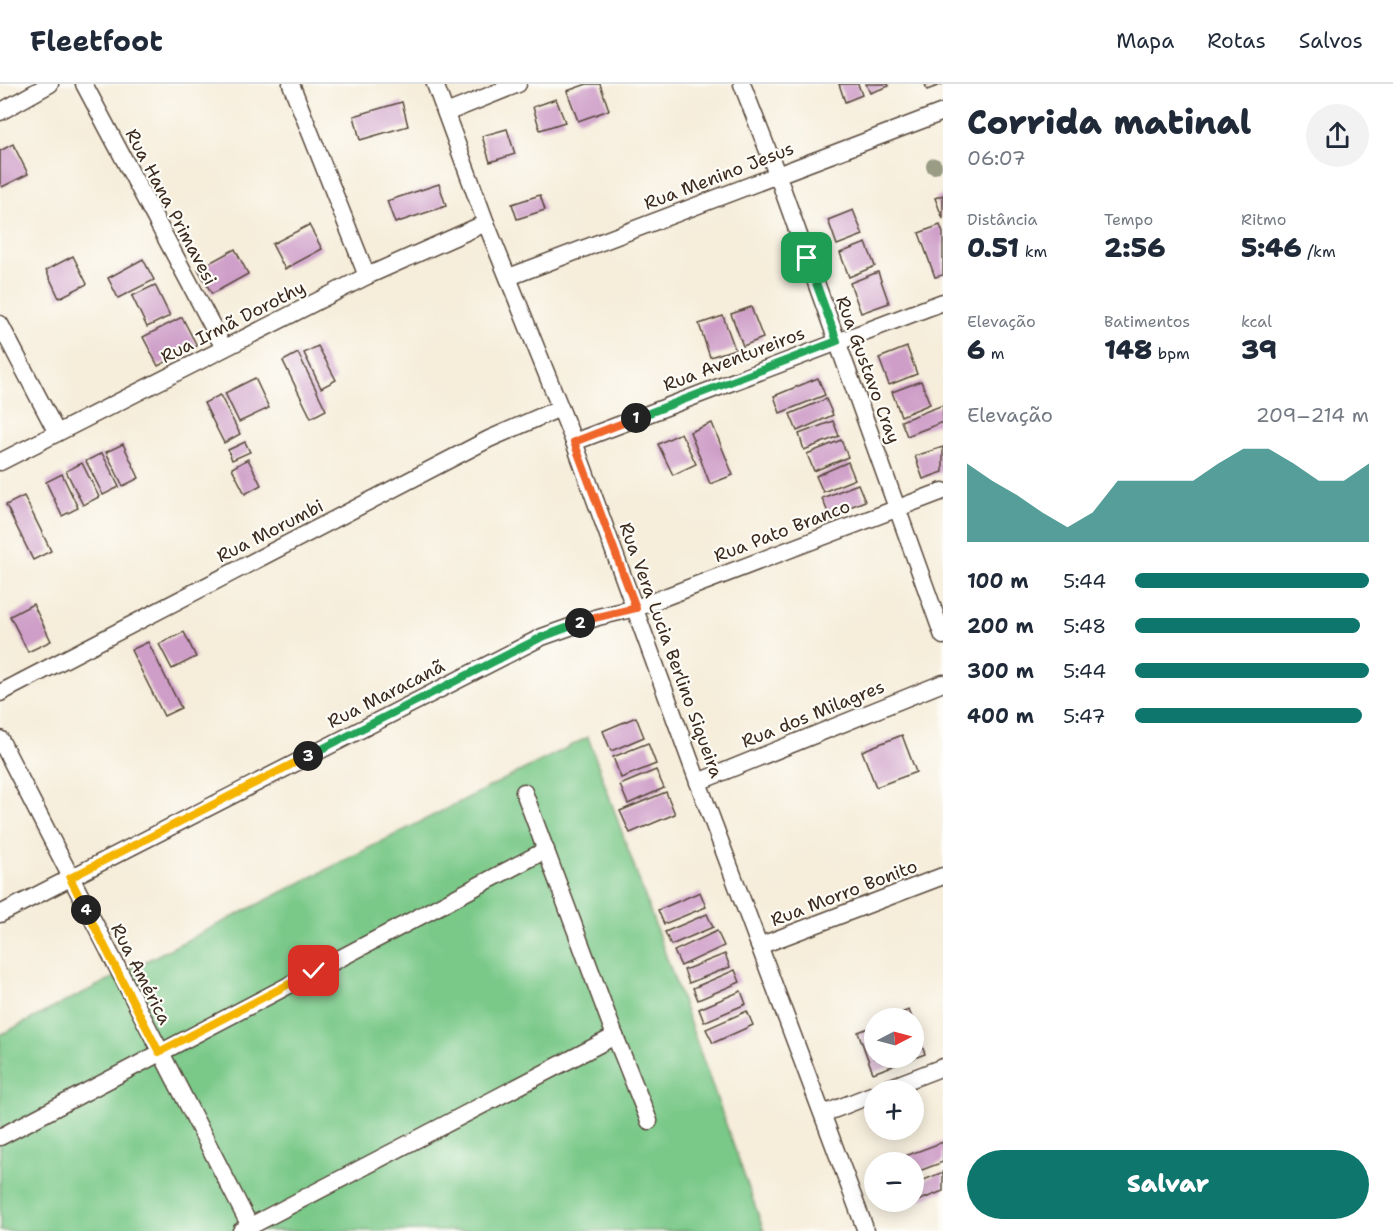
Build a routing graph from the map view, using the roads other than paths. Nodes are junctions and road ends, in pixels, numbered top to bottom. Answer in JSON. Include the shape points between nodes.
{"nodes":[{"id":1,"x":50,"y":84,"type":"edge"},
{"id":2,"x":84,"y":84,"type":"edge"},
{"id":3,"x":291,"y":84,"type":"edge"},
{"id":4,"x":435,"y":84,"type":"edge"},
{"id":5,"x":518,"y":84,"type":"edge"},
{"id":6,"x":742,"y":84,"type":"edge"},
{"id":7,"x":0,"y":112,"type":"edge"},
{"id":8,"x":943,"y":112,"type":"edge"},
{"id":9,"x":446,"y":113,"type":"junction"},
{"id":10,"x":777,"y":174,"type":"junction"},
{"id":11,"x":486,"y":223,"type":"junction"},
{"id":12,"x":367,"y":276,"type":"junction"},
{"id":13,"x":509,"y":277,"type":"junction"},
{"id":14,"x":943,"y":302,"type":"edge"},
{"id":15,"x":0,"y":324,"type":"edge"},
{"id":16,"x":837,"y":341,"type":"junction"},
{"id":17,"x":224,"y":348,"type":"junction"},
{"id":18,"x":560,"y":408,"type":"junction"},
{"id":19,"x":57,"y":433,"type":"junction"},
{"id":20,"x":574,"y":442,"type":"junction"},
{"id":21,"x":0,"y":462,"type":"edge"},
{"id":22,"x":943,"y":490,"type":"edge"},
{"id":23,"x":897,"y":508,"type":"junction"},
{"id":24,"x":636,"y":608,"type":"junction"},
{"id":25,"x":943,"y":636,"type":"edge"},
{"id":26,"x":943,"y":683,"type":"edge"},
{"id":27,"x":0,"y":693,"type":"edge"},
{"id":28,"x":0,"y":739,"type":"edge"},
{"id":29,"x":698,"y":782,"type":"junction"},
{"id":30,"x":524,"y":792,"type":"dead end"},
{"id":31,"x":546,"y":850,"type":"junction"},
{"id":32,"x":943,"y":876,"type":"edge"},
{"id":33,"x":70,"y":878,"type":"junction"},
{"id":34,"x":0,"y":914,"type":"edge"},
{"id":35,"x":759,"y":946,"type":"junction"},
{"id":36,"x":615,"y":1036,"type":"junction"},
{"id":37,"x":159,"y":1052,"type":"junction"},
{"id":38,"x":943,"y":1067,"type":"edge"},
{"id":39,"x":910,"y":1080,"type":"edge"},
{"id":40,"x":864,"y":1098,"type":"edge"},
{"id":41,"x":823,"y":1114,"type":"junction"},
{"id":42,"x":649,"y":1121,"type":"dead end"},
{"id":43,"x":0,"y":1137,"type":"edge"},
{"id":44,"x":245,"y":1228,"type":"edge"},
{"id":45,"x":866,"y":1231,"type":"edge"}],
"edges":[{"from":1,"to":7,"type":"street"},
{"from":2,"to":17,"type":"street","name":"Rua Hana Primavesi"},
{"from":3,"to":12,"type":"street"},
{"from":4,"to":9,"type":"street","name":"Rua Vera Lucia Berlino Siqueira"},
{"from":5,"to":9,"type":"street"},
{"from":6,"to":10,"type":"street","name":"Rua Gustavo Cray"},
{"from":8,"to":10,"type":"street","name":"Rua Menino Jesus"},
{"from":9,"to":11,"type":"street","name":"Rua Vera Lucia Berlino Siqueira"},
{"from":10,"to":13,"type":"street","name":"Rua Menino Jesus"},
{"from":10,"to":16,"type":"street","name":"Rua Gustavo Cray"},
{"from":11,"to":12,"type":"street","name":"Rua Irmã Dorothy"},
{"from":11,"to":13,"type":"street","name":"Rua Vera Lucia Berlino Siqueira"},
{"from":12,"to":17,"type":"street","name":"Rua Irmã Dorothy"},
{"from":13,"to":18,"type":"street","name":"Rua Vera Lucia Berlino Siqueira"},
{"from":14,"to":16,"type":"street","name":"Rua Aventureiros"},
{"from":15,"to":19,"type":"street"},
{"from":16,"to":20,"type":"street","name":"Rua Aventureiros"},
{"from":16,"to":23,"type":"street","name":"Rua Gustavo Cray"},
{"from":17,"to":19,"type":"street","name":"Rua Irmã Dorothy"},
{"from":18,"to":20,"type":"street","name":"Rua Vera Lucia Berlino Siqueira"},
{"from":18,"to":27,"type":"street","name":"Rua Morumbi","via":[[489,439]]},
{"from":19,"to":21,"type":"street","name":"Rua Irmã Dorothy"},
{"from":20,"to":24,"type":"street","name":"Rua Vera Lucia Berlino Siqueira"},
{"from":22,"to":23,"type":"street","name":"Rua Pato Branco"},
{"from":23,"to":24,"type":"street","name":"Rua Pato Branco"},
{"from":23,"to":25,"type":"street","name":"Rua Gustavo Cray"},
{"from":24,"to":29,"type":"street","name":"Rua Vera Lucia Berlino Siqueira"},
{"from":24,"to":33,"type":"street","name":"Rua Maracanã","via":[[542,637]]},
{"from":26,"to":29,"type":"street","name":"Rua dos Milagres"},
{"from":28,"to":33,"type":"street","name":"Rua América"},
{"from":29,"to":35,"type":"street","name":"Rua Vera Lucia Berlino Siqueira"},
{"from":30,"to":31,"type":"street"},
{"from":31,"to":36,"type":"street"},
{"from":31,"to":37,"type":"street"},
{"from":32,"to":35,"type":"street","name":"Rua Morro Bonito"},
{"from":33,"to":34,"type":"street","name":"Rua Maracanã"},
{"from":33,"to":37,"type":"street","name":"Rua América"},
{"from":35,"to":41,"type":"street","name":"Rua Vera Lucia Berlino Siqueira"},
{"from":36,"to":42,"type":"street"},
{"from":36,"to":44,"type":"street"},
{"from":37,"to":43,"type":"street"},
{"from":37,"to":44,"type":"street","name":"Rua América"},
{"from":38,"to":39,"type":"street"},
{"from":40,"to":41,"type":"street"},
{"from":41,"to":45,"type":"street","name":"Rua Vera Lucia Berlino Siqueira"}]}
